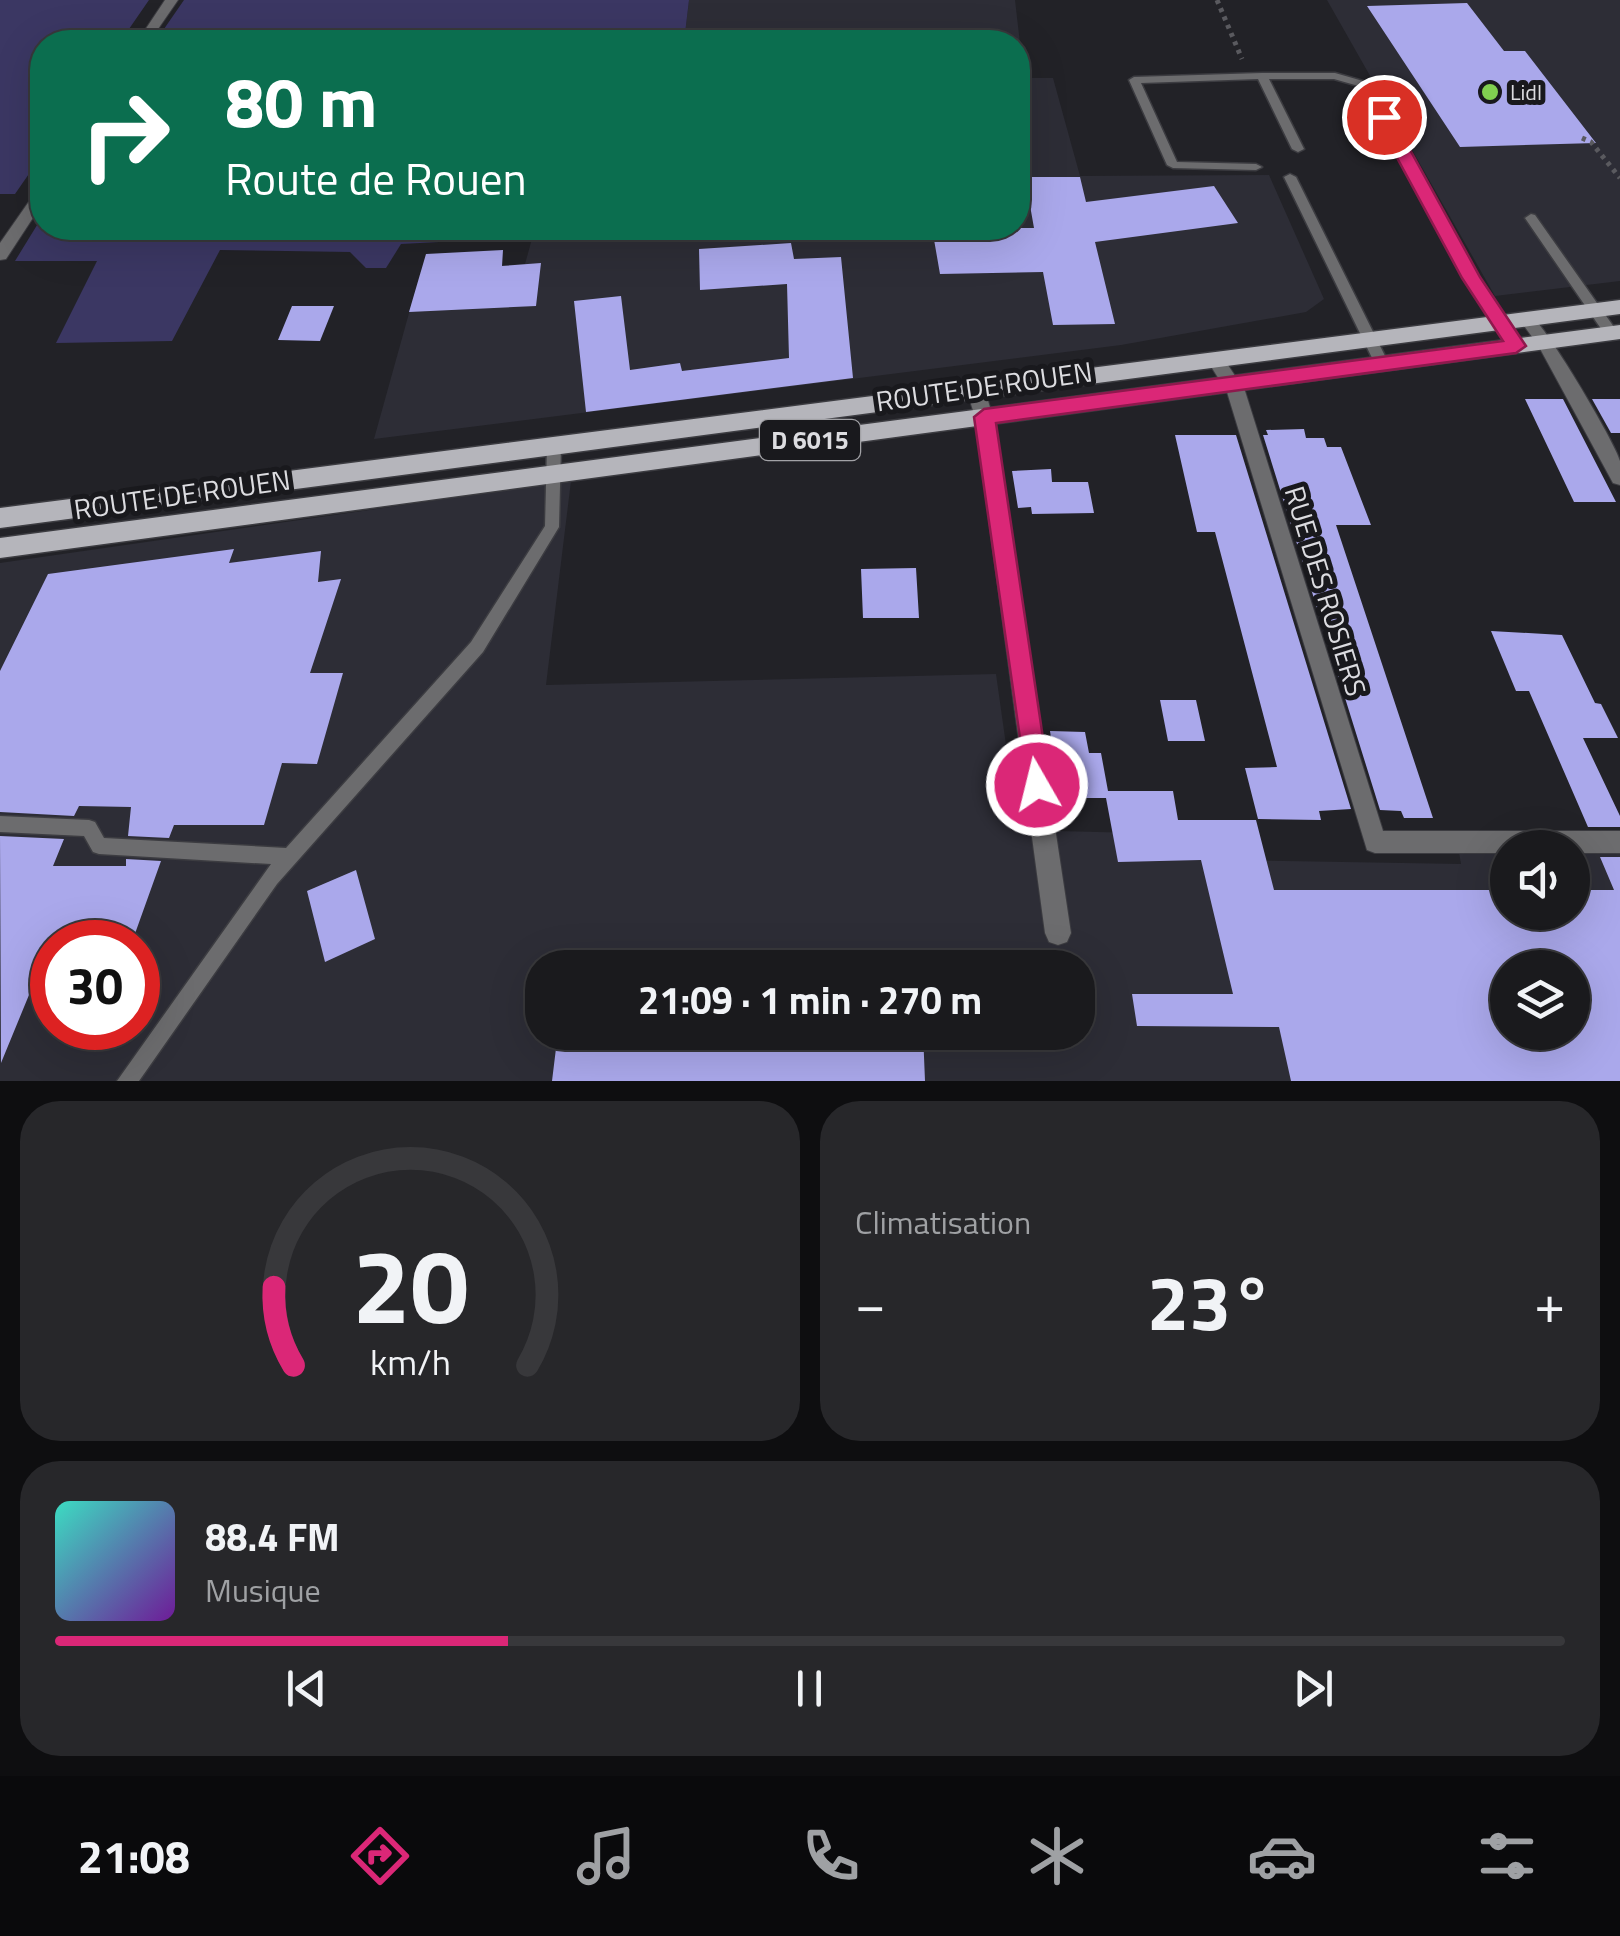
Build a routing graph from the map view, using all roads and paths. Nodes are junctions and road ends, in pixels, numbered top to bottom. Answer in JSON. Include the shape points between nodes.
{"nodes":[{"id":1,"x":172,"y":0,"type":"edge"},
{"id":2,"x":1218,"y":0,"type":"edge"},
{"id":3,"x":152,"y":30,"type":"edge"},
{"id":4,"x":1243,"y":60,"type":"dead end"},
{"id":5,"x":1262,"y":76,"type":"junction"},
{"id":6,"x":1582,"y":138,"type":"dead end"},
{"id":7,"x":1298,"y":149,"type":"dead end"},
{"id":8,"x":1256,"y":167,"type":"dead end"},
{"id":9,"x":1290,"y":177,"type":"dead end"},
{"id":10,"x":1620,"y":178,"type":"edge"},
{"id":11,"x":30,"y":210,"type":"edge"},
{"id":12,"x":1532,"y":218,"type":"dead end"},
{"id":13,"x":0,"y":255,"type":"edge"},
{"id":14,"x":1620,"y":307,"type":"edge"},
{"id":15,"x":1596,"y":310,"type":"junction"},
{"id":16,"x":1528,"y":320,"type":"junction"},
{"id":17,"x":1500,"y":323,"type":"junction"},
{"id":18,"x":1616,"y":333,"type":"edge"},
{"id":19,"x":1370,"y":340,"type":"junction"},
{"id":20,"x":1545,"y":342,"type":"junction"},
{"id":21,"x":1516,"y":346,"type":"junction"},
{"id":22,"x":1216,"y":360,"type":"junction"},
{"id":23,"x":1382,"y":364,"type":"junction"},
{"id":24,"x":1232,"y":383,"type":"junction"},
{"id":25,"x":976,"y":391,"type":"junction"},
{"id":26,"x":984,"y":417,"type":"junction"},
{"id":27,"x":554,"y":446,"type":"junction"},
{"id":28,"x":554,"y":474,"type":"junction"},
{"id":29,"x":1620,"y":478,"type":"edge"},
{"id":30,"x":244,"y":486,"type":"junction"},
{"id":31,"x":237,"y":517,"type":"junction"},
{"id":32,"x":0,"y":518,"type":"edge"},
{"id":33,"x":0,"y":548,"type":"edge"},
{"id":34,"x":0,"y":824,"type":"edge"},
{"id":35,"x":1620,"y":842,"type":"edge"},
{"id":36,"x":290,"y":857,"type":"junction"},
{"id":37,"x":1058,"y":933,"type":"dead end"},
{"id":38,"x":127,"y":1081,"type":"edge"}],
"edges":[{"from":1,"to":3,"type":"street"},
{"from":2,"to":4,"type":"path"},
{"from":5,"to":7,"type":"lane"},
{"from":5,"to":8,"type":"lane","via":[[1134,80],[1173,165]]},
{"from":5,"to":17,"type":"lane","via":[[1334,76],[1366,85]]},
{"from":6,"to":10,"type":"path"},
{"from":9,"to":19,"type":"lane"},
{"from":11,"to":13,"type":"street"},
{"from":12,"to":15,"type":"lane"},
{"from":14,"to":15,"type":"main road","name":"ROUTE DE ROUEN","number":"D 6015"},
{"from":15,"to":16,"type":"main road","name":"ROUTE DE ROUEN","number":"D 6015"},
{"from":15,"to":18,"type":"lane"},
{"from":16,"to":17,"type":"main road","name":"ROUTE DE ROUEN","number":"D 6015"},
{"from":16,"to":20,"type":"street"},
{"from":17,"to":19,"type":"main road","name":"ROUTE DE ROUEN","number":"D 6015"},
{"from":17,"to":21,"type":"lane"},
{"from":18,"to":20,"type":"main road","name":"ROUTE DE ROUEN","number":"D 6015"},
{"from":19,"to":22,"type":"main road","name":"ROUTE DE ROUEN","number":"D 6015"},
{"from":19,"to":23,"type":"lane"},
{"from":20,"to":21,"type":"main road","name":"ROUTE DE ROUEN","number":"D 6015"},
{"from":20,"to":29,"type":"street"},
{"from":21,"to":23,"type":"main road","name":"ROUTE DE ROUEN","number":"D 6015"},
{"from":22,"to":24,"type":"street","name":"RUE DES ROSIERS"},
{"from":22,"to":25,"type":"main road","name":"ROUTE DE ROUEN","number":"D 6015"},
{"from":23,"to":24,"type":"main road","name":"ROUTE DE ROUEN","number":"D 6015"},
{"from":24,"to":26,"type":"main road","name":"ROUTE DE ROUEN","number":"D 6015"},
{"from":24,"to":35,"type":"street","name":"RUE DES ROSIERS","via":[[1376,842]]},
{"from":25,"to":26,"type":"street"},
{"from":25,"to":27,"type":"main road","name":"ROUTE DE ROUEN","number":"D 6015"},
{"from":26,"to":28,"type":"main road","name":"ROUTE DE ROUEN","number":"D 6015"},
{"from":26,"to":37,"type":"street"},
{"from":27,"to":28,"type":"lane"},
{"from":27,"to":30,"type":"main road","name":"ROUTE DE ROUEN","number":"D 6015"},
{"from":28,"to":31,"type":"main road","name":"ROUTE DE ROUEN","number":"D 6015"},
{"from":28,"to":36,"type":"lane","via":[[552,527],[477,647]]},
{"from":30,"to":31,"type":"lane"},
{"from":30,"to":32,"type":"main road","name":"ROUTE DE ROUEN","number":"D 6015"},
{"from":31,"to":33,"type":"main road","name":"ROUTE DE ROUEN","number":"D 6015"},
{"from":34,"to":36,"type":"lane","via":[[89,828],[99,846]]},
{"from":36,"to":38,"type":"lane"}]}
